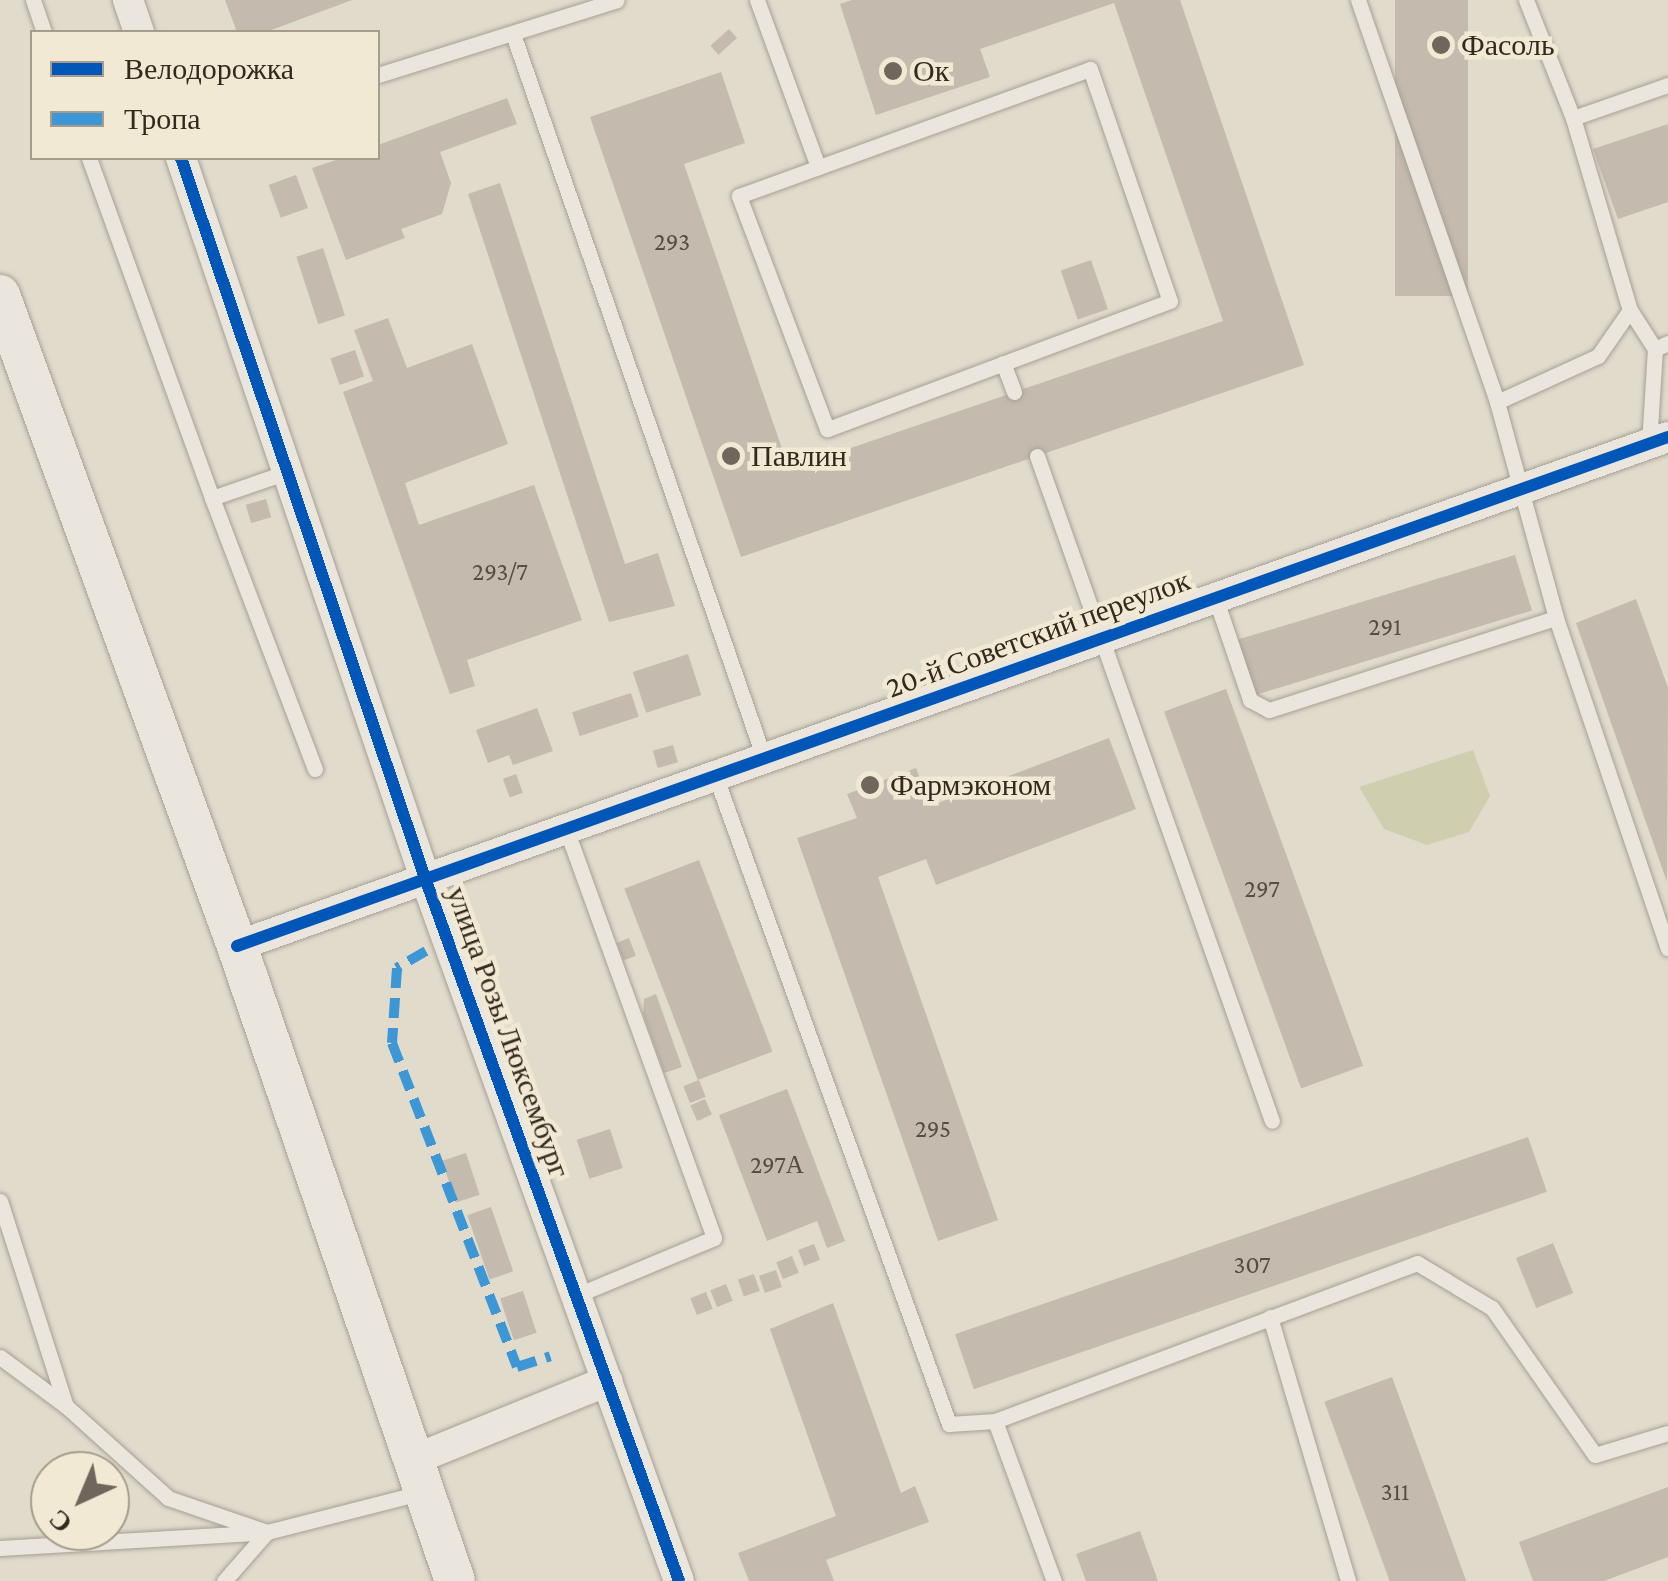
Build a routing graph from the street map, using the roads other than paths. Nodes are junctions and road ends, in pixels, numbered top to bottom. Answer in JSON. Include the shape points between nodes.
{"nodes":[{"id":1,"x":32,"y":0,"type":"edge"},
{"id":2,"x":128,"y":0,"type":"edge"},
{"id":3,"x":617,"y":0,"type":"edge"},
{"id":4,"x":757,"y":0,"type":"edge"},
{"id":5,"x":1358,"y":0,"type":"edge"},
{"id":6,"x":1526,"y":0,"type":"edge"},
{"id":7,"x":43,"y":30,"type":"edge"},
{"id":8,"x":138,"y":30,"type":"edge"},
{"id":9,"x":514,"y":37,"type":"junction"},
{"id":10,"x":380,"y":75,"type":"edge"},
{"id":11,"x":1668,"y":85,"type":"edge"},
{"id":12,"x":1572,"y":118,"type":"junction"},
{"id":13,"x":90,"y":160,"type":"edge"},
{"id":14,"x":182,"y":160,"type":"edge"},
{"id":15,"x":818,"y":167,"type":"junction"},
{"id":16,"x":0,"y":295,"type":"edge"},
{"id":17,"x":1630,"y":310,"type":"junction"},
{"id":18,"x":1662,"y":346,"type":"edge"},
{"id":19,"x":1004,"y":364,"type":"junction"},
{"id":20,"x":1014,"y":392,"type":"dead end"},
{"id":21,"x":1497,"y":402,"type":"junction"},
{"id":22,"x":1659,"y":441,"type":"edge"},
{"id":23,"x":1037,"y":456,"type":"dead end"},
{"id":24,"x":287,"y":472,"type":"junction"},
{"id":25,"x":1523,"y":490,"type":"junction"},
{"id":26,"x":212,"y":498,"type":"junction"},
{"id":27,"x":1215,"y":598,"type":"junction"},
{"id":28,"x":1556,"y":618,"type":"junction"},
{"id":29,"x":1102,"y":638,"type":"junction"},
{"id":30,"x":764,"y":758,"type":"junction"},
{"id":31,"x":315,"y":769,"type":"dead end"},
{"id":32,"x":715,"y":775,"type":"junction"},
{"id":33,"x":566,"y":826,"type":"junction"},
{"id":34,"x":425,"y":878,"type":"junction"},
{"id":35,"x":237,"y":946,"type":"junction"},
{"id":36,"x":1668,"y":949,"type":"edge"},
{"id":37,"x":1272,"y":1121,"type":"dead end"},
{"id":38,"x":0,"y":1201,"type":"edge"},
{"id":39,"x":576,"y":1295,"type":"junction"},
{"id":40,"x":1270,"y":1317,"type":"junction"},
{"id":41,"x":0,"y":1357,"type":"edge"},
{"id":42,"x":608,"y":1381,"type":"junction"},
{"id":43,"x":66,"y":1406,"type":"junction"},
{"id":44,"x":994,"y":1421,"type":"junction"},
{"id":45,"x":1668,"y":1433,"type":"edge"},
{"id":46,"x":418,"y":1476,"type":"junction"},
{"id":47,"x":267,"y":1532,"type":"junction"},
{"id":48,"x":0,"y":1548,"type":"edge"},
{"id":49,"x":224,"y":1581,"type":"edge"},
{"id":50,"x":455,"y":1581,"type":"edge"},
{"id":51,"x":678,"y":1581,"type":"edge"},
{"id":52,"x":1054,"y":1581,"type":"edge"},
{"id":53,"x":1348,"y":1581,"type":"edge"}],
"edges":[{"from":1,"to":7,"type":"lane"},
{"from":2,"to":8,"type":"street"},
{"from":3,"to":9,"type":"lane"},
{"from":4,"to":15,"type":"lane"},
{"from":5,"to":21,"type":"lane"},
{"from":6,"to":12,"type":"lane"},
{"from":9,"to":10,"type":"lane"},
{"from":9,"to":30,"type":"lane"},
{"from":11,"to":12,"type":"lane"},
{"from":12,"to":17,"type":"lane"},
{"from":13,"to":26,"type":"lane"},
{"from":14,"to":24,"type":"street","name":"улица Розы Люксембург"},
{"from":15,"to":19,"type":"lane","via":[[738,196],[827,429]]},
{"from":15,"to":19,"type":"lane","via":[[1090,69],[1170,302]]},
{"from":16,"to":35,"type":"main road"},
{"from":17,"to":18,"type":"lane"},
{"from":17,"to":21,"type":"lane","via":[[1598,356]]},
{"from":18,"to":22,"type":"lane"},
{"from":19,"to":20,"type":"lane"},
{"from":21,"to":25,"type":"lane"},
{"from":22,"to":25,"type":"street","name":"20-й Советский переулок"},
{"from":23,"to":29,"type":"lane"},
{"from":24,"to":26,"type":"lane"},
{"from":24,"to":34,"type":"street","name":"улица Розы Люксембург"},
{"from":25,"to":27,"type":"street","name":"20-й Советский переулок"},
{"from":25,"to":28,"type":"lane"},
{"from":26,"to":31,"type":"lane"},
{"from":27,"to":28,"type":"lane","via":[[1250,700],[1269,710]]},
{"from":27,"to":29,"type":"street","name":"20-й Советский переулок"},
{"from":28,"to":36,"type":"lane"},
{"from":29,"to":30,"type":"street","name":"20-й Советский переулок"},
{"from":29,"to":37,"type":"lane"},
{"from":30,"to":32,"type":"street","name":"20-й Советский переулок"},
{"from":32,"to":33,"type":"street","name":"20-й Советский переулок"},
{"from":32,"to":44,"type":"lane","via":[[949,1424]]},
{"from":33,"to":34,"type":"street","name":"20-й Советский переулок"},
{"from":33,"to":39,"type":"lane","via":[[714,1238]]},
{"from":34,"to":35,"type":"street","name":"20-й Советский переулок"},
{"from":34,"to":39,"type":"street","name":"улица Розы Люксембург"},
{"from":35,"to":46,"type":"main road"},
{"from":38,"to":43,"type":"lane"},
{"from":39,"to":42,"type":"street","name":"улица Розы Люксембург"},
{"from":40,"to":44,"type":"lane"},
{"from":40,"to":45,"type":"lane","via":[[1417,1263],[1492,1308],[1595,1455]]},
{"from":40,"to":53,"type":"lane"},
{"from":41,"to":43,"type":"lane"},
{"from":42,"to":46,"type":"street"},
{"from":42,"to":51,"type":"street","name":"улица Розы Люксембург"},
{"from":43,"to":47,"type":"lane","via":[[168,1498]]},
{"from":44,"to":52,"type":"lane"},
{"from":46,"to":47,"type":"lane"},
{"from":46,"to":50,"type":"main road"},
{"from":47,"to":48,"type":"lane"},
{"from":47,"to":49,"type":"lane"}]}
